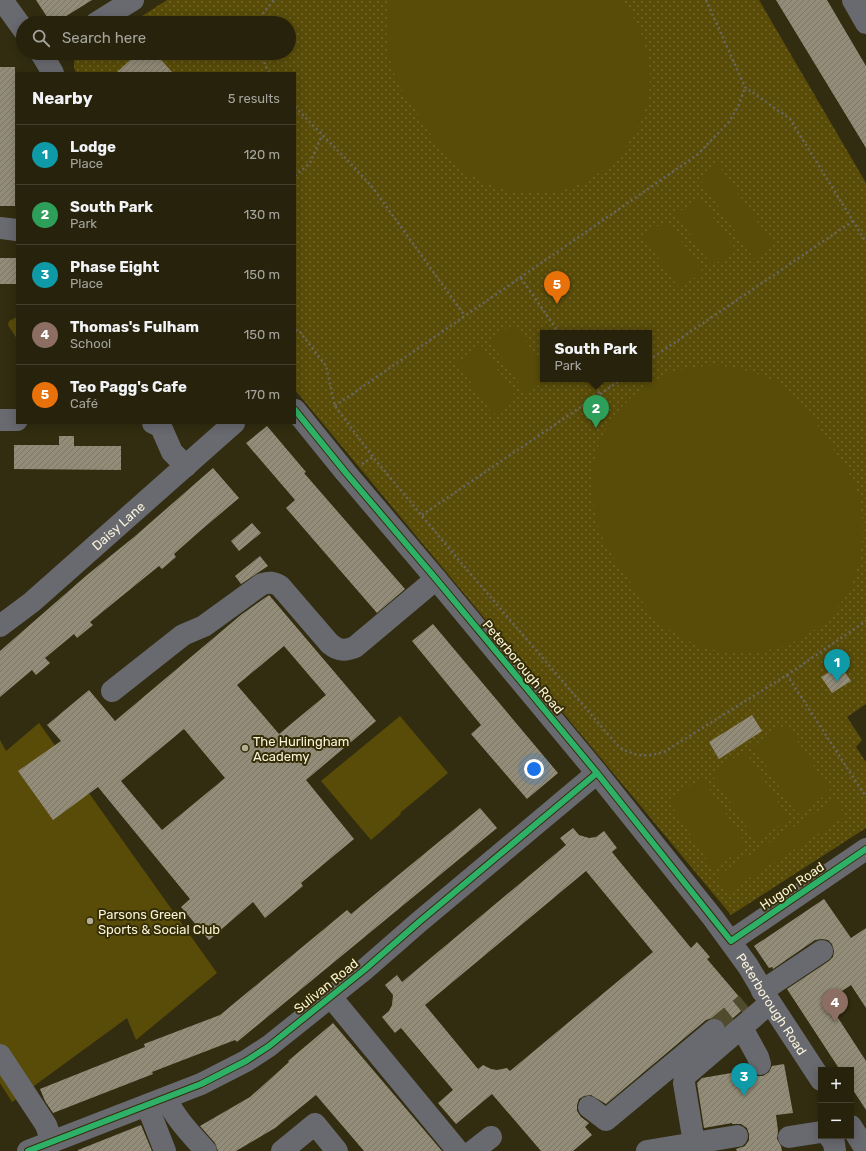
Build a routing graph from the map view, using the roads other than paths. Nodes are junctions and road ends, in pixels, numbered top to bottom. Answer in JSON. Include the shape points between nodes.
{"nodes":[{"id":1,"x":133,"y":0,"type":"edge"},
{"id":2,"x":853,"y":0,"type":"edge"},
{"id":3,"x":11,"y":13,"type":"edge"},
{"id":4,"x":107,"y":16,"type":"edge"},
{"id":5,"x":866,"y":23,"type":"edge"},
{"id":6,"x":16,"y":28,"type":"edge"},
{"id":7,"x":0,"y":228,"type":"edge"},
{"id":8,"x":16,"y":230,"type":"edge"},
{"id":9,"x":296,"y":411,"type":"edge"},
{"id":10,"x":0,"y":420,"type":"edge"},
{"id":11,"x":16,"y":420,"type":"edge"},
{"id":12,"x":159,"y":424,"type":"edge"},
{"id":13,"x":233,"y":424,"type":"edge"},
{"id":14,"x":186,"y":466,"type":"junction"},
{"id":15,"x":436,"y":579,"type":"junction"},
{"id":16,"x":0,"y":626,"type":"edge"},
{"id":17,"x":112,"y":691,"type":"dead end"},
{"id":18,"x":597,"y":772,"type":"junction"},
{"id":19,"x":866,"y":849,"type":"edge"},
{"id":20,"x":731,"y":941,"type":"junction"},
{"id":21,"x":822,"y":951,"type":"dead end"},
{"id":22,"x":765,"y":996,"type":"junction"},
{"id":23,"x":331,"y":997,"type":"junction"},
{"id":24,"x":746,"y":1004,"type":"tunnel mouth"},
{"id":25,"x":742,"y":1028,"type":"junction"},
{"id":26,"x":714,"y":1030,"type":"tunnel mouth"},
{"id":27,"x":0,"y":1054,"type":"edge"},
{"id":28,"x":760,"y":1064,"type":"dead end"},
{"id":29,"x":818,"y":1076,"type":"edge"},
{"id":30,"x":156,"y":1101,"type":"junction"},
{"id":31,"x":589,"y":1107,"type":"dead end"},
{"id":32,"x":854,"y":1131,"type":"edge"},
{"id":33,"x":818,"y":1132,"type":"edge"},
{"id":34,"x":737,"y":1136,"type":"dead end"},
{"id":35,"x":491,"y":1137,"type":"dead end"},
{"id":36,"x":789,"y":1137,"type":"dead end"},
{"id":37,"x":831,"y":1139,"type":"edge"},
{"id":38,"x":694,"y":1143,"type":"junction"},
{"id":39,"x":40,"y":1148,"type":"edge"},
{"id":40,"x":866,"y":1150,"type":"edge"},
{"id":41,"x":165,"y":1151,"type":"edge"},
{"id":42,"x":206,"y":1151,"type":"edge"},
{"id":43,"x":282,"y":1151,"type":"edge"},
{"id":44,"x":338,"y":1151,"type":"edge"},
{"id":45,"x":458,"y":1151,"type":"edge"},
{"id":46,"x":473,"y":1151,"type":"edge"},
{"id":47,"x":647,"y":1151,"type":"edge"},
{"id":48,"x":835,"y":1151,"type":"edge"}],
"edges":[{"from":1,"to":4,"type":"street"},
{"from":2,"to":5,"type":"street"},
{"from":3,"to":6,"type":"street"},
{"from":7,"to":8,"type":"street"},
{"from":9,"to":15,"type":"street","name":"Peterborough Road"},
{"from":10,"to":11,"type":"street"},
{"from":12,"to":14,"type":"street","via":[[172,452]]},
{"from":13,"to":14,"type":"street","name":"Daisy Lane"},
{"from":14,"to":16,"type":"street","name":"Daisy Lane","via":[[32,602]]},
{"from":15,"to":17,"type":"street","via":[[349,650],[342,650],[330,644],[280,586],[275,583],[262,584],[204,626],[183,635]]},
{"from":15,"to":18,"type":"street","name":"Peterborough Road"},
{"from":18,"to":20,"type":"street","name":"Peterborough Road"},
{"from":18,"to":23,"type":"street","name":"Sulivan Road"},
{"from":19,"to":20,"type":"street","name":"Hugon Road"},
{"from":20,"to":22,"type":"street","name":"Peterborough Road"},
{"from":21,"to":22,"type":"street"},
{"from":22,"to":24,"type":"street"},
{"from":22,"to":25,"type":"street"},
{"from":22,"to":29,"type":"street","name":"Peterborough Road"},
{"from":23,"to":30,"type":"street","name":"Sulivan Road","via":[[246,1061],[201,1084]]},
{"from":23,"to":45,"type":"street"},
{"from":25,"to":28,"type":"street"},
{"from":25,"to":38,"type":"street","via":[[685,1076]]},
{"from":26,"to":31,"type":"street","via":[[606,1120]]},
{"from":27,"to":39,"type":"street","via":[[46,1125]]},
{"from":30,"to":39,"type":"street","name":"Sulivan Road"},
{"from":30,"to":41,"type":"street"},
{"from":30,"to":42,"type":"street","via":[[170,1107]]},
{"from":32,"to":40,"type":"street"},
{"from":33,"to":36,"type":"street"},
{"from":34,"to":38,"type":"street"},
{"from":35,"to":46,"type":"street"},
{"from":37,"to":48,"type":"street"},
{"from":38,"to":47,"type":"street"},
{"from":43,"to":44,"type":"street","via":[[315,1124]]}]}
